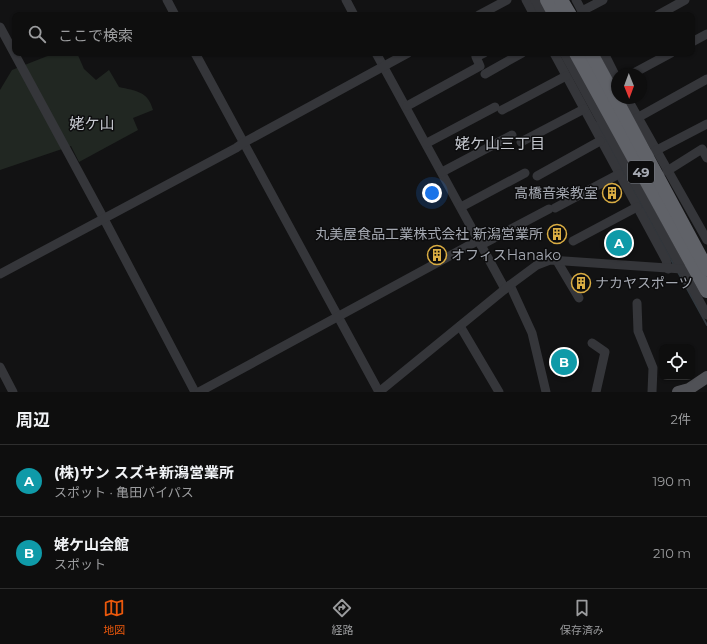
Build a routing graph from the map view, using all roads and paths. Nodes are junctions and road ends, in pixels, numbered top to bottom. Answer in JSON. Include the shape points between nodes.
{"nodes":[{"id":1,"x":167,"y":0,"type":"edge"},
{"id":2,"x":346,"y":0,"type":"edge"},
{"id":3,"x":507,"y":0,"type":"edge"},
{"id":4,"x":526,"y":0,"type":"edge"},
{"id":5,"x":535,"y":0,"type":"edge"},
{"id":6,"x":547,"y":0,"type":"edge"},
{"id":7,"x":561,"y":0,"type":"edge"},
{"id":8,"x":565,"y":0,"type":"edge"},
{"id":9,"x":576,"y":0,"type":"edge"},
{"id":10,"x":603,"y":0,"type":"edge"},
{"id":11,"x":686,"y":0,"type":"edge"},
{"id":12,"x":173,"y":12,"type":"edge"},
{"id":13,"x":352,"y":12,"type":"edge"},
{"id":14,"x":485,"y":12,"type":"edge"},
{"id":15,"x":532,"y":12,"type":"edge"},
{"id":16,"x":541,"y":12,"type":"edge"},
{"id":17,"x":553,"y":12,"type":"edge"},
{"id":18,"x":575,"y":12,"type":"edge"},
{"id":19,"x":575,"y":12,"type":"edge"},
{"id":20,"x":577,"y":12,"type":"edge"},
{"id":21,"x":581,"y":12,"type":"edge"},
{"id":22,"x":664,"y":12,"type":"edge"},
{"id":23,"x":0,"y":27,"type":"edge"},
{"id":24,"x":707,"y":34,"type":"edge"},
{"id":25,"x":695,"y":40,"type":"edge"},
{"id":26,"x":12,"y":49,"type":"edge"},
{"id":27,"x":16,"y":56,"type":"edge"},
{"id":28,"x":197,"y":56,"type":"edge"},
{"id":29,"x":378,"y":56,"type":"edge"},
{"id":30,"x":402,"y":56,"type":"edge"},
{"id":31,"x":478,"y":56,"type":"edge"},
{"id":32,"x":517,"y":56,"type":"edge"},
{"id":33,"x":556,"y":56,"type":"edge"},
{"id":34,"x":566,"y":56,"type":"edge"},
{"id":35,"x":578,"y":56,"type":"edge"},
{"id":36,"x":593,"y":56,"type":"edge"},
{"id":37,"x":606,"y":56,"type":"edge"},
{"id":38,"x":665,"y":56,"type":"edge"},
{"id":39,"x":384,"y":66,"type":"junction"},
{"id":40,"x":612,"y":68,"type":"edge"},
{"id":41,"x":643,"y":68,"type":"edge"},
{"id":42,"x":485,"y":74,"type":"dead end"},
{"id":43,"x":566,"y":76,"type":"junction"},
{"id":44,"x":707,"y":79,"type":"edge"},
{"id":45,"x":630,"y":104,"type":"edge"},
{"id":46,"x":407,"y":106,"type":"junction"},
{"id":47,"x":584,"y":109,"type":"junction"},
{"id":48,"x":637,"y":118,"type":"junction"},
{"id":49,"x":707,"y":124,"type":"edge"},
{"id":50,"x":512,"y":135,"type":"dead end"},
{"id":51,"x":600,"y":141,"type":"junction"},
{"id":52,"x":521,"y":142,"type":"dead end"},
{"id":53,"x":243,"y":143,"type":"junction"},
{"id":54,"x":426,"y":143,"type":"junction"},
{"id":55,"x":655,"y":151,"type":"junction"},
{"id":56,"x":707,"y":158,"type":"edge"},
{"id":57,"x":666,"y":171,"type":"junction"},
{"id":58,"x":442,"y":172,"type":"junction"},
{"id":59,"x":525,"y":172,"type":"dead end"},
{"id":60,"x":619,"y":174,"type":"junction"},
{"id":61,"x":537,"y":176,"type":"dead end"},
{"id":62,"x":461,"y":207,"type":"junction"},
{"id":63,"x":637,"y":207,"type":"junction"},
{"id":64,"x":104,"y":219,"type":"junction"},
{"id":65,"x":707,"y":240,"type":"edge"},
{"id":66,"x":573,"y":241,"type":"dead end"},
{"id":67,"x":480,"y":242,"type":"junction"},
{"id":68,"x":557,"y":261,"type":"junction"},
{"id":69,"x":676,"y":269,"type":"junction"},
{"id":70,"x":707,"y":269,"type":"edge"},
{"id":71,"x":0,"y":274,"type":"edge"},
{"id":72,"x":508,"y":287,"type":"junction"},
{"id":73,"x":707,"y":292,"type":"edge"},
{"id":74,"x":579,"y":298,"type":"dead end"},
{"id":75,"x":637,"y":304,"type":"dead end"},
{"id":76,"x":707,"y":315,"type":"edge"},
{"id":77,"x":338,"y":316,"type":"junction"},
{"id":78,"x":460,"y":326,"type":"junction"},
{"id":79,"x":592,"y":343,"type":"dead end"},
{"id":80,"x":0,"y":367,"type":"edge"},
{"id":81,"x":707,"y":376,"type":"edge"},
{"id":82,"x":13,"y":392,"type":"edge"},
{"id":83,"x":195,"y":392,"type":"edge"},
{"id":84,"x":199,"y":392,"type":"edge"},
{"id":85,"x":379,"y":392,"type":"edge"},
{"id":86,"x":499,"y":392,"type":"edge"},
{"id":87,"x":546,"y":392,"type":"edge"},
{"id":88,"x":596,"y":392,"type":"edge"},
{"id":89,"x":652,"y":392,"type":"edge"},
{"id":90,"x":678,"y":392,"type":"edge"}],
"edges":[{"from":1,"to":12,"type":"street"},
{"from":2,"to":13,"type":"street"},
{"from":3,"to":14,"type":"street"},
{"from":4,"to":15,"type":"street"},
{"from":5,"to":16,"type":"street"},
{"from":6,"to":17,"type":"highway"},
{"from":7,"to":18,"type":"highway"},
{"from":8,"to":19,"type":"highway"},
{"from":9,"to":20,"type":"street"},
{"from":10,"to":21,"type":"street"},
{"from":11,"to":22,"type":"street"},
{"from":23,"to":26,"type":"street"},
{"from":24,"to":25,"type":"street"},
{"from":27,"to":64,"type":"street"},
{"from":28,"to":53,"type":"street"},
{"from":29,"to":39,"type":"street"},
{"from":30,"to":39,"type":"street"},
{"from":31,"to":46,"type":"street","via":[[476,57],[480,66]]},
{"from":32,"to":42,"type":"street"},
{"from":33,"to":43,"type":"street"},
{"from":34,"to":69,"type":"street"},
{"from":35,"to":73,"type":"highway","number":"49"},
{"from":36,"to":70,"type":"highway","number":"49"},
{"from":37,"to":40,"type":"street"},
{"from":38,"to":41,"type":"street"},
{"from":39,"to":46,"type":"street"},
{"from":39,"to":53,"type":"street"},
{"from":43,"to":47,"type":"street"},
{"from":43,"to":54,"type":"street"},
{"from":44,"to":48,"type":"street"},
{"from":45,"to":48,"type":"street"},
{"from":46,"to":54,"type":"street"},
{"from":47,"to":51,"type":"street"},
{"from":47,"to":52,"type":"street"},
{"from":48,"to":55,"type":"street"},
{"from":49,"to":55,"type":"street"},
{"from":50,"to":58,"type":"street"},
{"from":51,"to":60,"type":"street"},
{"from":51,"to":61,"type":"street"},
{"from":53,"to":64,"type":"street"},
{"from":53,"to":77,"type":"street"},
{"from":54,"to":58,"type":"street"},
{"from":55,"to":57,"type":"street"},
{"from":56,"to":57,"type":"street","via":[[702,149]]},
{"from":57,"to":65,"type":"street"},
{"from":58,"to":62,"type":"street"},
{"from":59,"to":62,"type":"street"},
{"from":60,"to":63,"type":"street"},
{"from":60,"to":67,"type":"street"},
{"from":62,"to":67,"type":"street"},
{"from":63,"to":66,"type":"street"},
{"from":63,"to":69,"type":"street","via":[[666,260]]},
{"from":64,"to":71,"type":"street"},
{"from":64,"to":83,"type":"street"},
{"from":67,"to":72,"type":"street"},
{"from":67,"to":77,"type":"street"},
{"from":68,"to":69,"type":"street"},
{"from":68,"to":72,"type":"street","via":[[550,260],[537,265]]},
{"from":68,"to":74,"type":"street"},
{"from":69,"to":76,"type":"street"},
{"from":72,"to":78,"type":"street"},
{"from":72,"to":87,"type":"street","via":[[532,333]]},
{"from":75,"to":89,"type":"street","via":[[638,331],[653,368]]},
{"from":77,"to":84,"type":"street"},
{"from":77,"to":85,"type":"street"},
{"from":78,"to":85,"type":"street"},
{"from":78,"to":86,"type":"street"},
{"from":79,"to":88,"type":"street","via":[[605,352]]},
{"from":80,"to":82,"type":"street"},
{"from":81,"to":90,"type":"main road","via":[[689,389]]}]}
